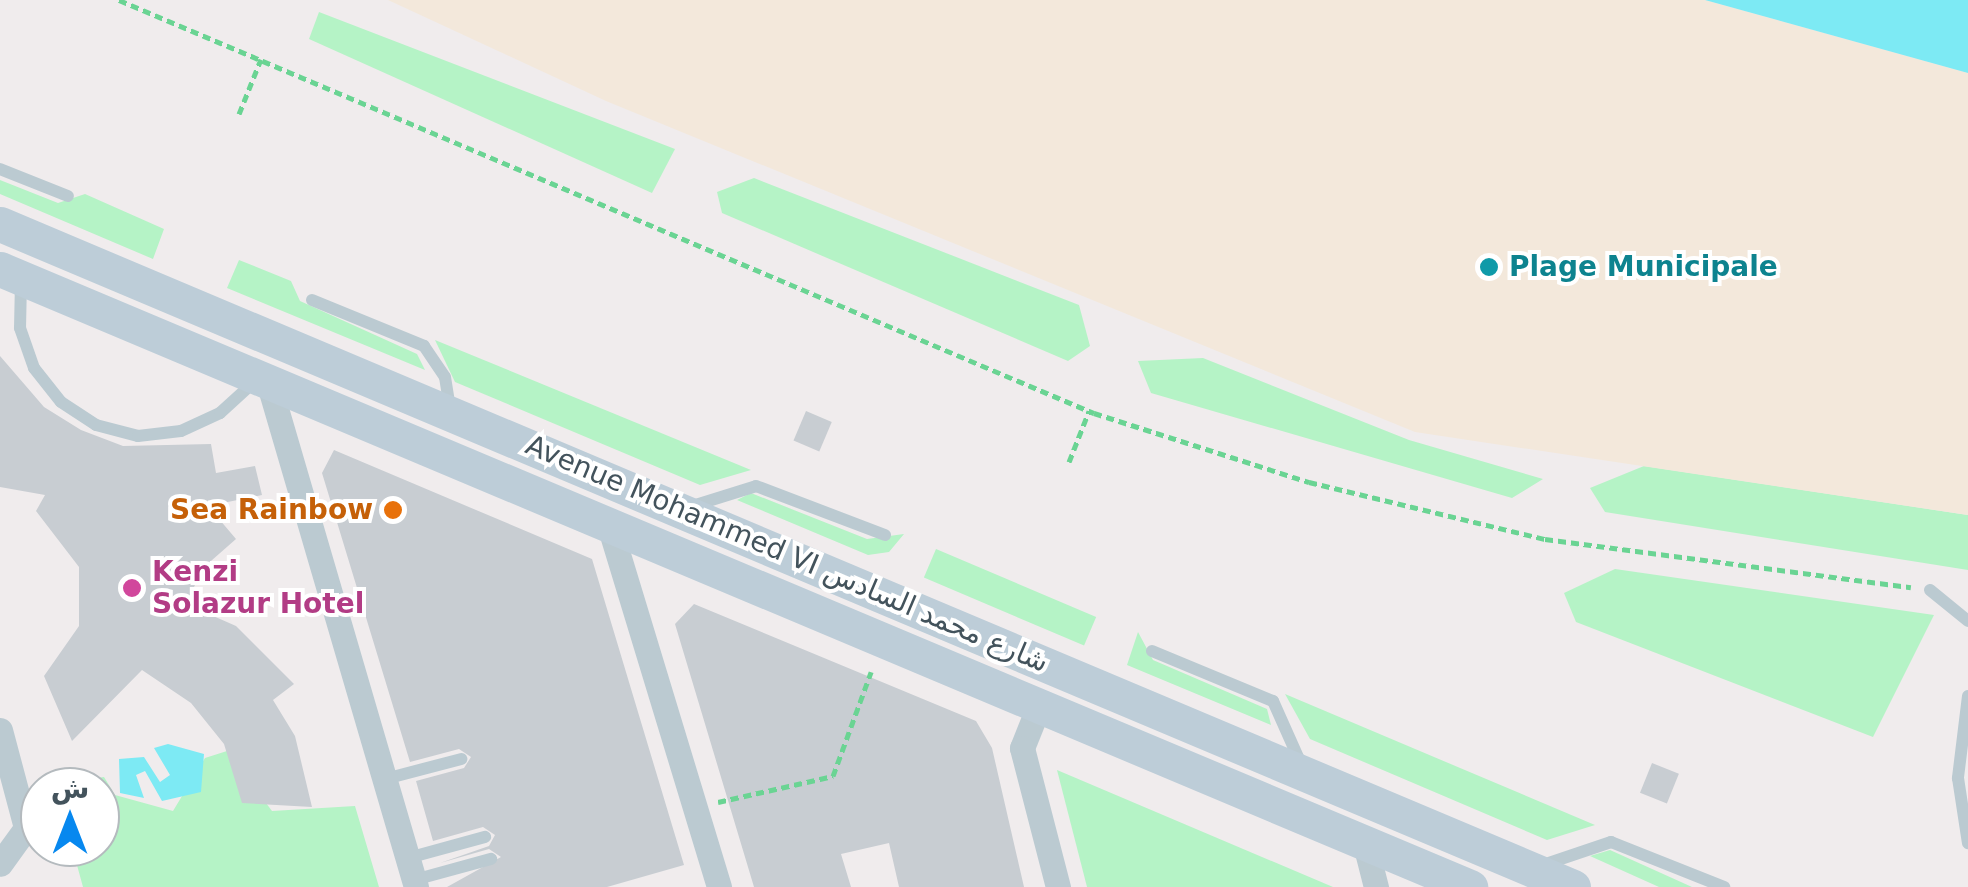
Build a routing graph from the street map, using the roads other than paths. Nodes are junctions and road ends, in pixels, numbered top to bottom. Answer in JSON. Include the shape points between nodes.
{"nodes":[{"id":1,"x":0,"y":169,"type":"edge"},
{"id":2,"x":68,"y":196,"type":"dead end"},
{"id":3,"x":0,"y":224,"type":"edge"},
{"id":4,"x":11,"y":273,"type":"edge"},
{"id":5,"x":312,"y":300,"type":"dead end"},
{"id":6,"x":262,"y":384,"type":"junction"},
{"id":7,"x":450,"y":412,"type":"junction"},
{"id":8,"x":683,"y":509,"type":"junction"},
{"id":9,"x":610,"y":528,"type":"junction"},
{"id":10,"x":885,"y":535,"type":"dead end"},
{"id":11,"x":1930,"y":590,"type":"road end"},
{"id":12,"x":1968,"y":621,"type":"edge"},
{"id":13,"x":1152,"y":651,"type":"dead end"},
{"id":14,"x":1968,"y":696,"type":"edge"},
{"id":15,"x":1038,"y":708,"type":"junction"},
{"id":16,"x":0,"y":730,"type":"edge"},
{"id":17,"x":461,"y":758,"type":"dead end"},
{"id":18,"x":1302,"y":766,"type":"junction"},
{"id":19,"x":385,"y":780,"type":"junction"},
{"id":20,"x":484,"y":837,"type":"dead end"},
{"id":21,"x":1364,"y":840,"type":"junction"},
{"id":22,"x":1968,"y":843,"type":"edge"},
{"id":23,"x":491,"y":859,"type":"dead end"},
{"id":24,"x":0,"y":864,"type":"edge"},
{"id":25,"x":1533,"y":869,"type":"junction"},
{"id":26,"x":413,"y":875,"type":"edge"},
{"id":27,"x":719,"y":887,"type":"edge"},
{"id":28,"x":1058,"y":887,"type":"edge"},
{"id":29,"x":1376,"y":887,"type":"edge"},
{"id":30,"x":1470,"y":887,"type":"edge"},
{"id":31,"x":1574,"y":887,"type":"edge"},
{"id":32,"x":1724,"y":887,"type":"edge"}],
"edges":[{"from":1,"to":2,"type":"lane"},
{"from":3,"to":7,"type":"main road","name":"Avenue Mohammed VI شارع محمد السادس"},
{"from":4,"to":6,"type":"main road","name":"Avenue Mohammed VI شارع محمد السادس"},
{"from":4,"to":6,"type":"lane","via":[[34,368],[60,402],[96,426],[138,436],[181,431]]},
{"from":5,"to":7,"type":"lane","via":[[424,346],[441,368]]},
{"from":6,"to":9,"type":"main road","name":"Avenue Mohammed VI شارع محمد السادس"},
{"from":6,"to":19,"type":"street"},
{"from":7,"to":8,"type":"main road","name":"Avenue Mohammed VI شارع محمد السادس"},
{"from":8,"to":10,"type":"lane","via":[[756,486]]},
{"from":8,"to":18,"type":"main road","name":"Avenue Mohammed VI شارع محمد السادس"},
{"from":9,"to":15,"type":"main road","name":"Avenue Mohammed VI شارع محمد السادس"},
{"from":9,"to":27,"type":"street"},
{"from":11,"to":12,"type":"lane"},
{"from":13,"to":18,"type":"lane","via":[[1273,701]]},
{"from":14,"to":22,"type":"lane","via":[[1958,778]]},
{"from":15,"to":21,"type":"main road","name":"Avenue Mohammed VI شارع محمد السادس"},
{"from":15,"to":28,"type":"street","via":[[1022,748]]},
{"from":16,"to":24,"type":"street","via":[[26,828]]},
{"from":17,"to":19,"type":"lane"},
{"from":18,"to":25,"type":"main road","name":"Avenue Mohammed VI شارع محمد السادس"},
{"from":19,"to":26,"type":"street"},
{"from":20,"to":26,"type":"lane"},
{"from":21,"to":29,"type":"street"},
{"from":21,"to":30,"type":"main road","name":"Avenue Mohammed VI شارع محمد السادس"},
{"from":23,"to":26,"type":"lane"},
{"from":25,"to":31,"type":"main road","name":"Avenue Mohammed VI شارع محمد السادس"},
{"from":25,"to":32,"type":"lane","via":[[1611,842]]}]}
